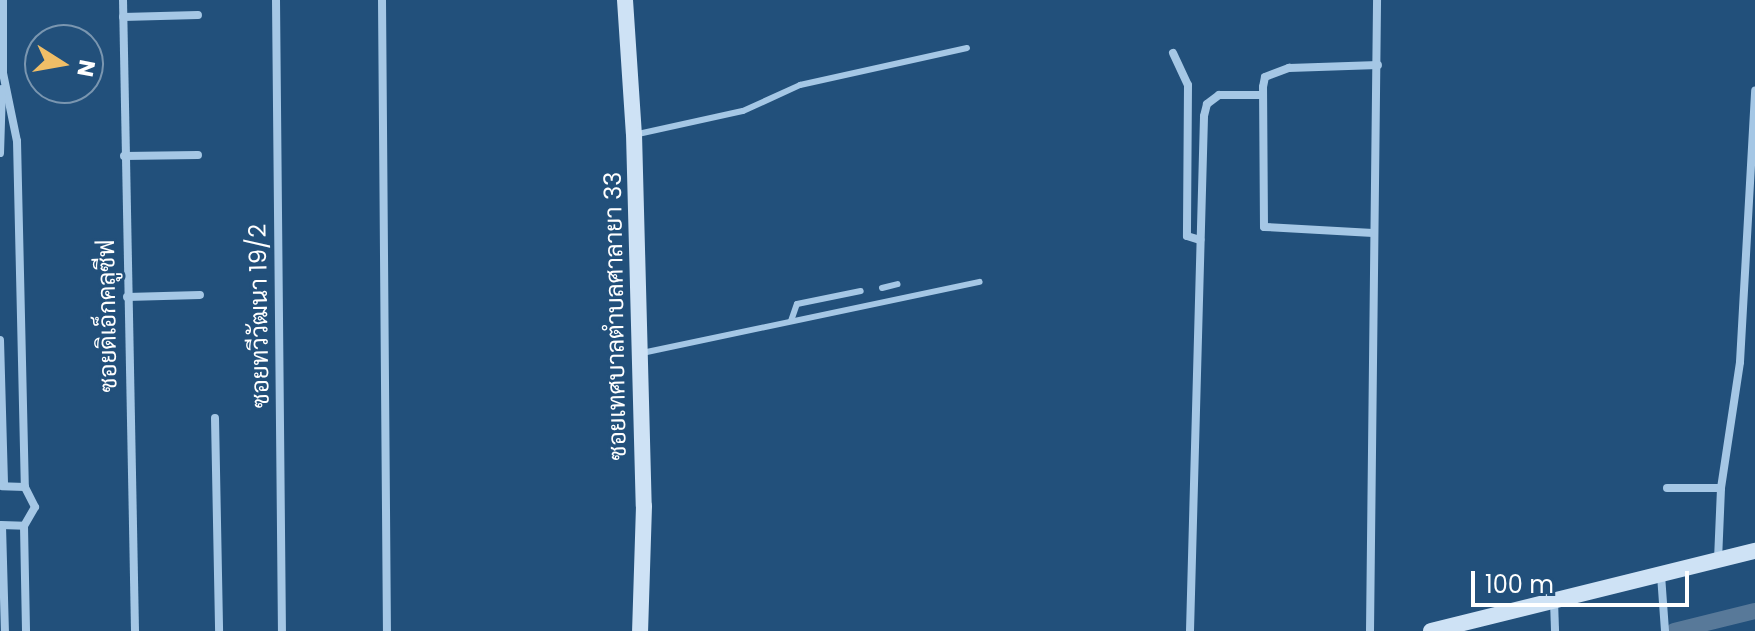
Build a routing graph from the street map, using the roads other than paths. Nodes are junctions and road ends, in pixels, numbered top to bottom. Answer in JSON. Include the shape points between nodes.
{"nodes":[{"id":1,"x":3,"y":0,"type":"edge"},
{"id":2,"x":123,"y":0,"type":"edge"},
{"id":3,"x":276,"y":0,"type":"edge"},
{"id":4,"x":382,"y":0,"type":"edge"},
{"id":5,"x":625,"y":0,"type":"edge"},
{"id":6,"x":1377,"y":0,"type":"edge"},
{"id":7,"x":198,"y":15,"type":"dead end"},
{"id":8,"x":123,"y":17,"type":"junction"},
{"id":9,"x":967,"y":48,"type":"dead end"},
{"id":10,"x":1173,"y":53,"type":"dead end"},
{"id":11,"x":1378,"y":65,"type":"junction"},
{"id":12,"x":3,"y":73,"type":"junction"},
{"id":13,"x":1755,"y":90,"type":"edge"},
{"id":14,"x":1263,"y":95,"type":"junction"},
{"id":15,"x":634,"y":134,"type":"junction"},
{"id":16,"x":0,"y":153,"type":"edge"},
{"id":17,"x":198,"y":155,"type":"dead end"},
{"id":18,"x":124,"y":156,"type":"junction"},
{"id":19,"x":1373,"y":233,"type":"junction"},
{"id":20,"x":1200,"y":240,"type":"junction"},
{"id":21,"x":980,"y":282,"type":"dead end"},
{"id":22,"x":898,"y":284,"type":"dead end"},
{"id":23,"x":882,"y":288,"type":"dead end"},
{"id":24,"x":861,"y":291,"type":"dead end"},
{"id":25,"x":200,"y":295,"type":"dead end"},
{"id":26,"x":127,"y":297,"type":"junction"},
{"id":27,"x":791,"y":321,"type":"junction"},
{"id":28,"x":0,"y":340,"type":"edge"},
{"id":29,"x":639,"y":353,"type":"junction"},
{"id":30,"x":215,"y":418,"type":"dead end"},
{"id":31,"x":2,"y":486,"type":"edge"},
{"id":32,"x":25,"y":487,"type":"junction"},
{"id":33,"x":1667,"y":488,"type":"dead end"},
{"id":34,"x":1721,"y":488,"type":"junction"},
{"id":35,"x":1,"y":525,"type":"edge"},
{"id":36,"x":24,"y":526,"type":"junction"},
{"id":37,"x":1755,"y":551,"type":"edge"},
{"id":38,"x":1718,"y":560,"type":"junction"},
{"id":39,"x":1661,"y":575,"type":"junction"},
{"id":40,"x":1554,"y":601,"type":"junction"},
{"id":41,"x":5,"y":631,"type":"edge"},
{"id":42,"x":26,"y":631,"type":"edge"},
{"id":43,"x":135,"y":631,"type":"edge"},
{"id":44,"x":219,"y":631,"type":"edge"},
{"id":45,"x":282,"y":631,"type":"edge"},
{"id":46,"x":387,"y":631,"type":"edge"},
{"id":47,"x":640,"y":631,"type":"edge"},
{"id":48,"x":1190,"y":631,"type":"edge"},
{"id":49,"x":1370,"y":631,"type":"edge"},
{"id":50,"x":1431,"y":631,"type":"edge"},
{"id":51,"x":1555,"y":631,"type":"edge"},
{"id":52,"x":1665,"y":631,"type":"edge"}],
"edges":[{"from":1,"to":12,"type":"street"},
{"from":2,"to":8,"type":"street","name":"ซอยดิเอ็กคลูซีฟ"},
{"from":3,"to":45,"type":"street","name":"ซอยทวีวัฒนา 19/2"},
{"from":4,"to":46,"type":"street"},
{"from":5,"to":15,"type":"street","name":"ซอยเทศบาลตำบลศาลายา 33"},
{"from":6,"to":11,"type":"street"},
{"from":7,"to":8,"type":"street"},
{"from":8,"to":18,"type":"street","name":"ซอยดิเอ็กคลูซีฟ"},
{"from":9,"to":15,"type":"lane","via":[[800,85],[743,111]]},
{"from":10,"to":20,"type":"street","via":[[1188,85],[1187,236]]},
{"from":11,"to":14,"type":"street","via":[[1274,71],[1265,77]]},
{"from":11,"to":19,"type":"street"},
{"from":12,"to":16,"type":"street"},
{"from":12,"to":32,"type":"street","via":[[17,141]]},
{"from":13,"to":34,"type":"street","via":[[1740,362]]},
{"from":14,"to":19,"type":"street","via":[[1264,227]]},
{"from":14,"to":20,"type":"street","via":[[1219,95],[1207,104]]},
{"from":15,"to":29,"type":"street","name":"ซอยเทศบาลตำบลศาลายา 33"},
{"from":17,"to":18,"type":"street"},
{"from":18,"to":26,"type":"street","name":"ซอยดิเอ็กคลูซีฟ"},
{"from":19,"to":49,"type":"street"},
{"from":20,"to":48,"type":"street"},
{"from":21,"to":27,"type":"lane"},
{"from":22,"to":23,"type":"lane"},
{"from":24,"to":27,"type":"lane","via":[[797,304]]},
{"from":25,"to":26,"type":"street"},
{"from":26,"to":43,"type":"street","name":"ซอยดิเอ็กคลูซีฟ"},
{"from":27,"to":29,"type":"lane"},
{"from":28,"to":31,"type":"street"},
{"from":29,"to":47,"type":"street","name":"ซอยเทศบาลตำบลศาลายา 33"},
{"from":30,"to":44,"type":"street"},
{"from":31,"to":32,"type":"street"},
{"from":32,"to":36,"type":"street","via":[[35,507]]},
{"from":33,"to":34,"type":"street"},
{"from":34,"to":38,"type":"street"},
{"from":35,"to":36,"type":"street"},
{"from":35,"to":41,"type":"street"},
{"from":36,"to":42,"type":"street"},
{"from":37,"to":38,"type":"street"},
{"from":38,"to":39,"type":"street"},
{"from":39,"to":40,"type":"street"},
{"from":39,"to":52,"type":"street"},
{"from":40,"to":50,"type":"street"},
{"from":40,"to":51,"type":"street"}]}
